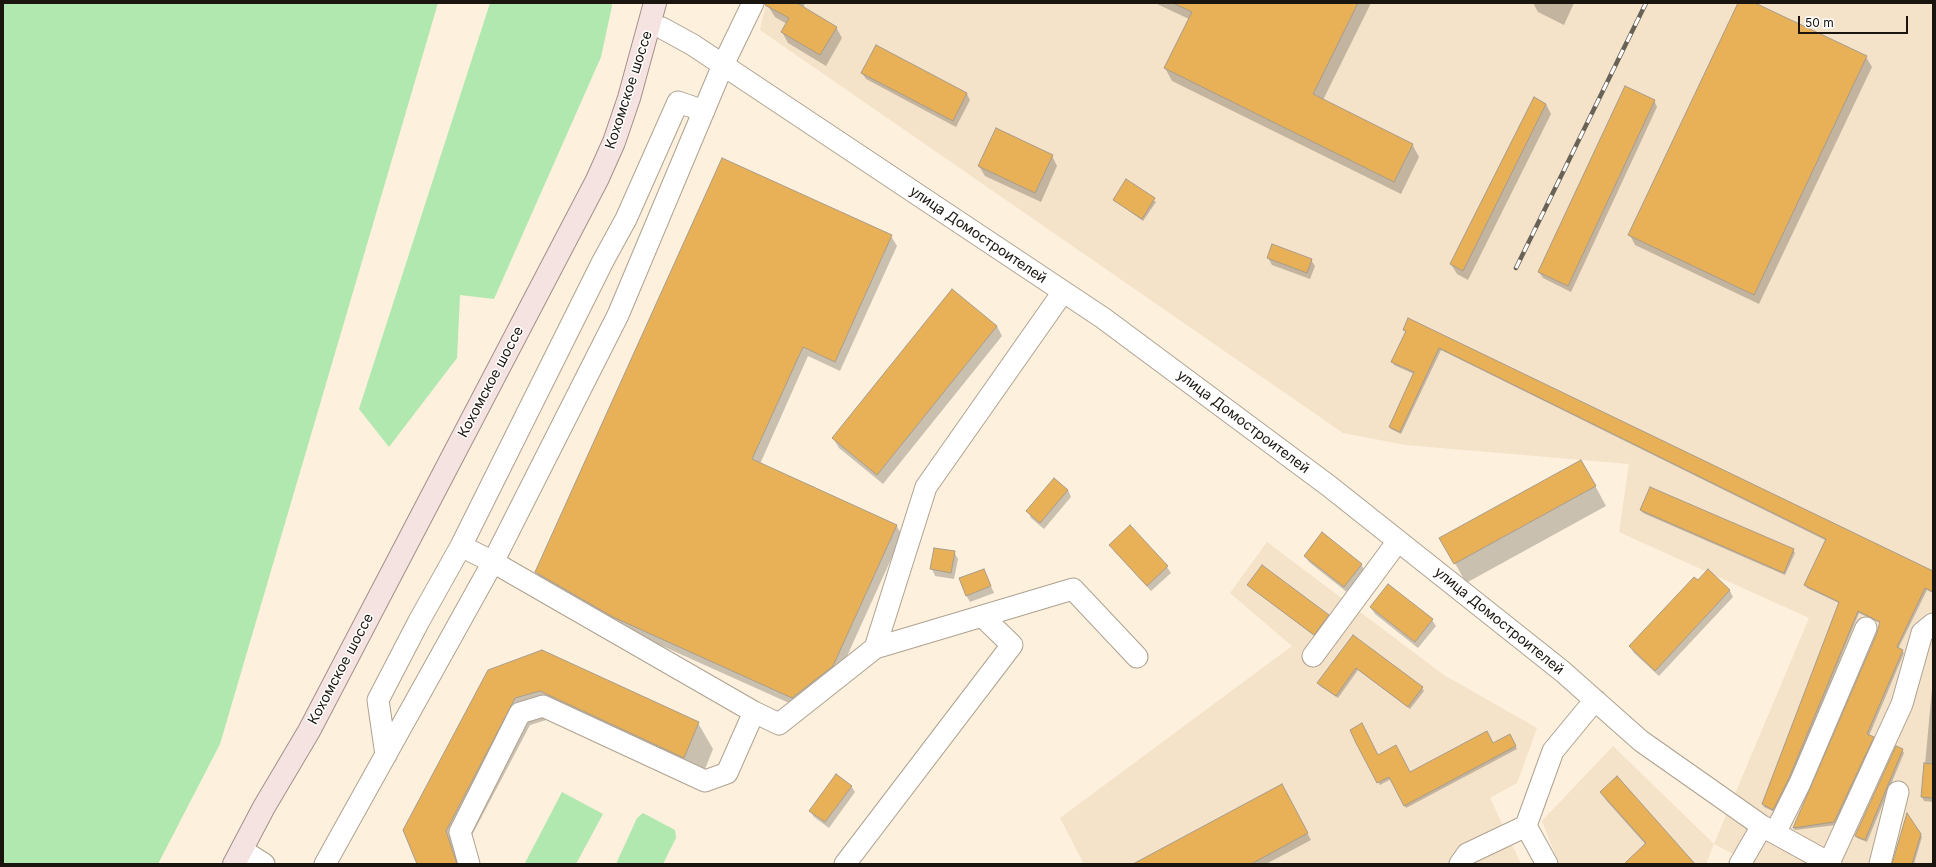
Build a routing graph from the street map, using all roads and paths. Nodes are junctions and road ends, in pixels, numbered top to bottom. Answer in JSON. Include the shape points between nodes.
{"nodes":[{"id":1,"x":655,"y":3,"type":"edge"},
{"id":2,"x":668,"y":3,"type":"edge"},
{"id":3,"x":753,"y":3,"type":"edge"},
{"id":4,"x":656,"y":26,"type":"junction"},
{"id":5,"x":723,"y":65,"type":"junction"},
{"id":6,"x":704,"y":112,"type":"junction"},
{"id":7,"x":1063,"y":292,"type":"junction"},
{"id":8,"x":1398,"y":541,"type":"junction"},
{"id":9,"x":461,"y":546,"type":"junction"},
{"id":10,"x":493,"y":562,"type":"junction"},
{"id":11,"x":982,"y":616,"type":"junction"},
{"id":12,"x":1933,"y":624,"type":"edge"},
{"id":13,"x":1866,"y":628,"type":"dead end"},
{"id":14,"x":875,"y":648,"type":"junction"},
{"id":15,"x":1313,"y":656,"type":"dead end"},
{"id":16,"x":1137,"y":658,"type":"dead end"},
{"id":17,"x":1595,"y":700,"type":"junction"},
{"id":18,"x":754,"y":712,"type":"junction"},
{"id":19,"x":386,"y":755,"type":"junction"},
{"id":20,"x":1898,"y":792,"type":"dead end"},
{"id":21,"x":1526,"y":826,"type":"junction"},
{"id":22,"x":1769,"y":830,"type":"junction"},
{"id":23,"x":249,"y":860,"type":"edge"},
{"id":24,"x":1830,"y":863,"type":"edge"},
{"id":25,"x":325,"y":864,"type":"edge"},
{"id":26,"x":469,"y":864,"type":"edge"},
{"id":27,"x":844,"y":864,"type":"edge"},
{"id":28,"x":1460,"y":864,"type":"edge"},
{"id":29,"x":1547,"y":864,"type":"edge"},
{"id":30,"x":1740,"y":864,"type":"edge"},
{"id":31,"x":1880,"y":864,"type":"edge"}],
"edges":[{"from":1,"to":4,"type":"main road"},
{"from":2,"to":4,"type":"main road"},
{"from":3,"to":5,"type":"street"},
{"from":4,"to":5,"type":"street","name":"улица Домостроителей","via":[[693,45]]},
{"from":4,"to":23,"type":"main road","name":"Кохомское шоссе","via":[[639,101],[605,182]]},
{"from":5,"to":6,"type":"street"},
{"from":5,"to":7,"type":"street","name":"улица Домостроителей"},
{"from":6,"to":9,"type":"street","via":[[678,102],[626,219]]},
{"from":6,"to":10,"type":"street","via":[[618,315]]},
{"from":7,"to":8,"type":"street","name":"улица Домостроителей","via":[[1102,318],[1316,477]]},
{"from":7,"to":14,"type":"street","via":[[926,487]]},
{"from":8,"to":15,"type":"street"},
{"from":8,"to":17,"type":"street","name":"улица Домостроителей"},
{"from":9,"to":10,"type":"street"},
{"from":9,"to":19,"type":"street","via":[[378,700]]},
{"from":10,"to":18,"type":"street"},
{"from":10,"to":19,"type":"street"},
{"from":11,"to":14,"type":"street"},
{"from":11,"to":16,"type":"street","via":[[1073,589]]},
{"from":11,"to":27,"type":"street","via":[[1012,645]]},
{"from":12,"to":24,"type":"street","via":[[1922,633],[1902,704]]},
{"from":13,"to":22,"type":"street","via":[[1800,783]]},
{"from":14,"to":18,"type":"street","via":[[779,724]]},
{"from":17,"to":21,"type":"street","via":[[1553,751]]},
{"from":17,"to":22,"type":"street","name":"улица Домостроителей","via":[[1641,741]]},
{"from":18,"to":26,"type":"street","via":[[727,773],[705,781],[543,706],[520,713],[460,832]]},
{"from":19,"to":25,"type":"street"},
{"from":20,"to":31,"type":"street"},
{"from":21,"to":28,"type":"street","via":[[1467,854]]},
{"from":21,"to":29,"type":"street"},
{"from":22,"to":24,"type":"street","name":"улица Домостроителей"},
{"from":22,"to":30,"type":"street"}]}
